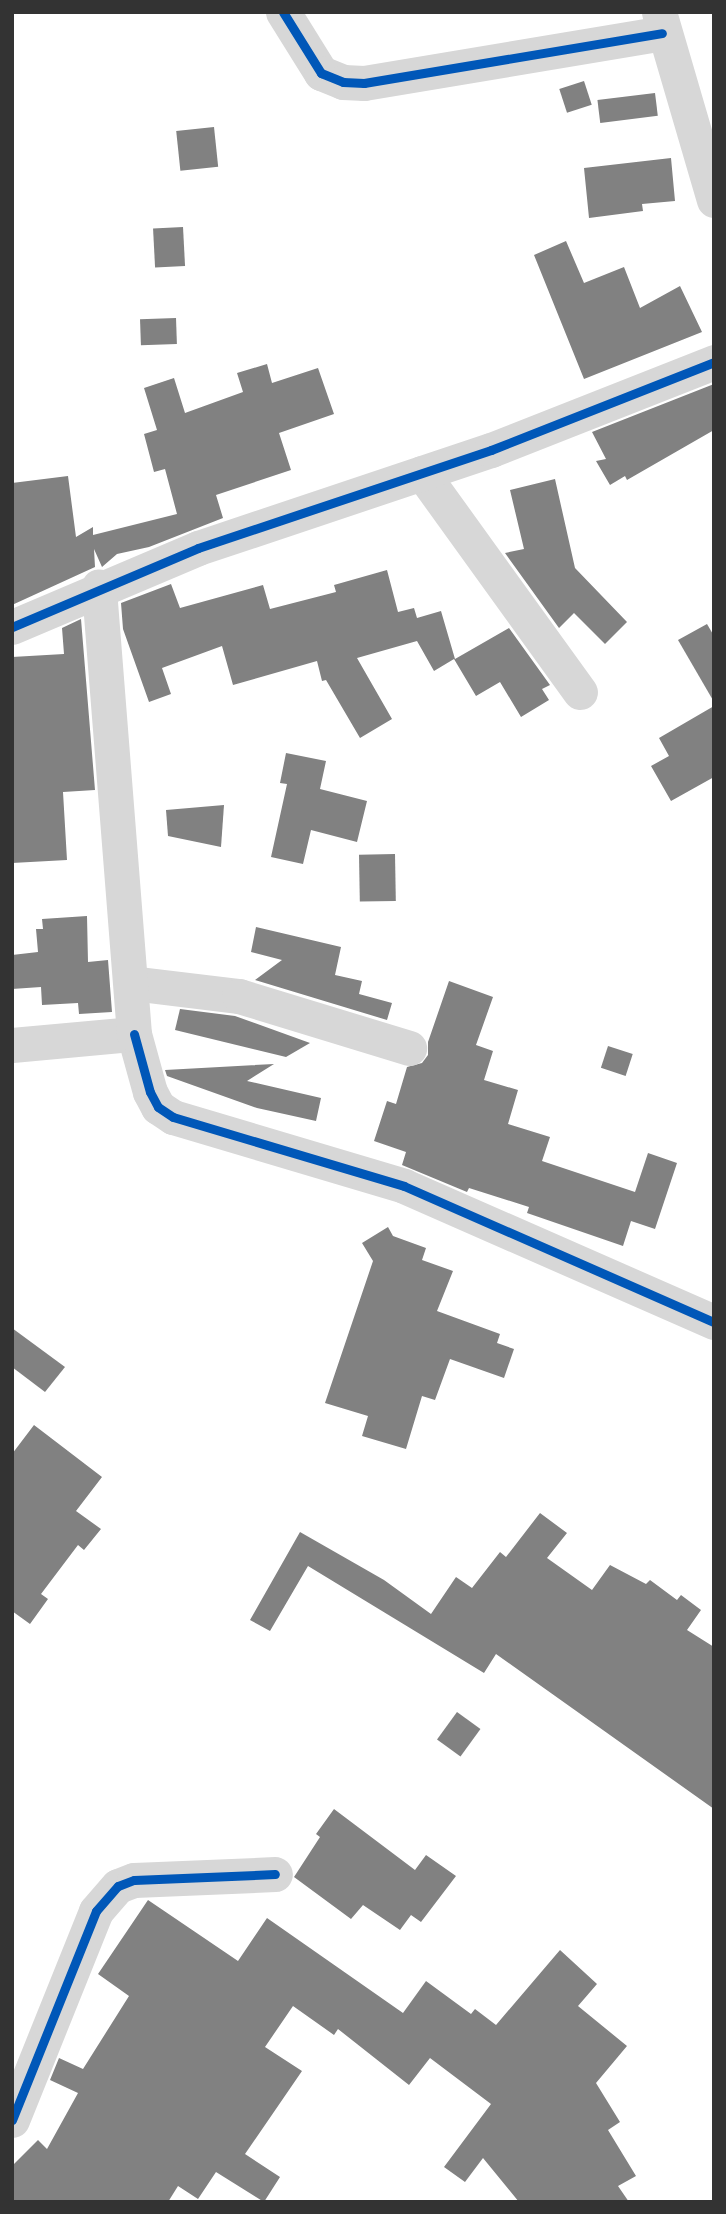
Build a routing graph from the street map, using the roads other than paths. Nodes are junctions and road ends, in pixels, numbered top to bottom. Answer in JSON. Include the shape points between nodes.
{"nodes":[{"id":1,"x":283,"y":12,"type":"edge"},
{"id":2,"x":660,"y":23,"type":"edge"},
{"id":3,"x":714,"y":200,"type":"edge"},
{"id":4,"x":714,"y":362,"type":"edge"},
{"id":5,"x":422,"y":473,"type":"junction"},
{"id":6,"x":99,"y":586,"type":"junction"},
{"id":7,"x":12,"y":627,"type":"edge"},
{"id":8,"x":580,"y":692,"type":"dead end"},
{"id":9,"x":131,"y":983,"type":"junction"},
{"id":10,"x":134,"y":1034,"type":"junction"},
{"id":11,"x":12,"y":1045,"type":"edge"},
{"id":12,"x":409,"y":1048,"type":"dead end"},
{"id":13,"x":714,"y":1322,"type":"edge"},
{"id":14,"x":275,"y":1874,"type":"dead end"},
{"id":15,"x":12,"y":2120,"type":"edge"}],
"edges":[{"from":1,"to":2,"type":"street","via":[[321,73],[343,82],[364,83]]},
{"from":2,"to":3,"type":"street"},
{"from":4,"to":5,"type":"street","via":[[543,431]]},
{"from":5,"to":6,"type":"street"},
{"from":5,"to":8,"type":"street"},
{"from":6,"to":7,"type":"street"},
{"from":6,"to":9,"type":"street"},
{"from":9,"to":10,"type":"street"},
{"from":9,"to":12,"type":"street","via":[[239,996]]},
{"from":10,"to":11,"type":"street"},
{"from":10,"to":13,"type":"street","via":[[150,1092],[158,1107],[173,1117],[404,1186]]},
{"from":14,"to":15,"type":"street","via":[[134,1880],[118,1886],[96,1911]]}]}
